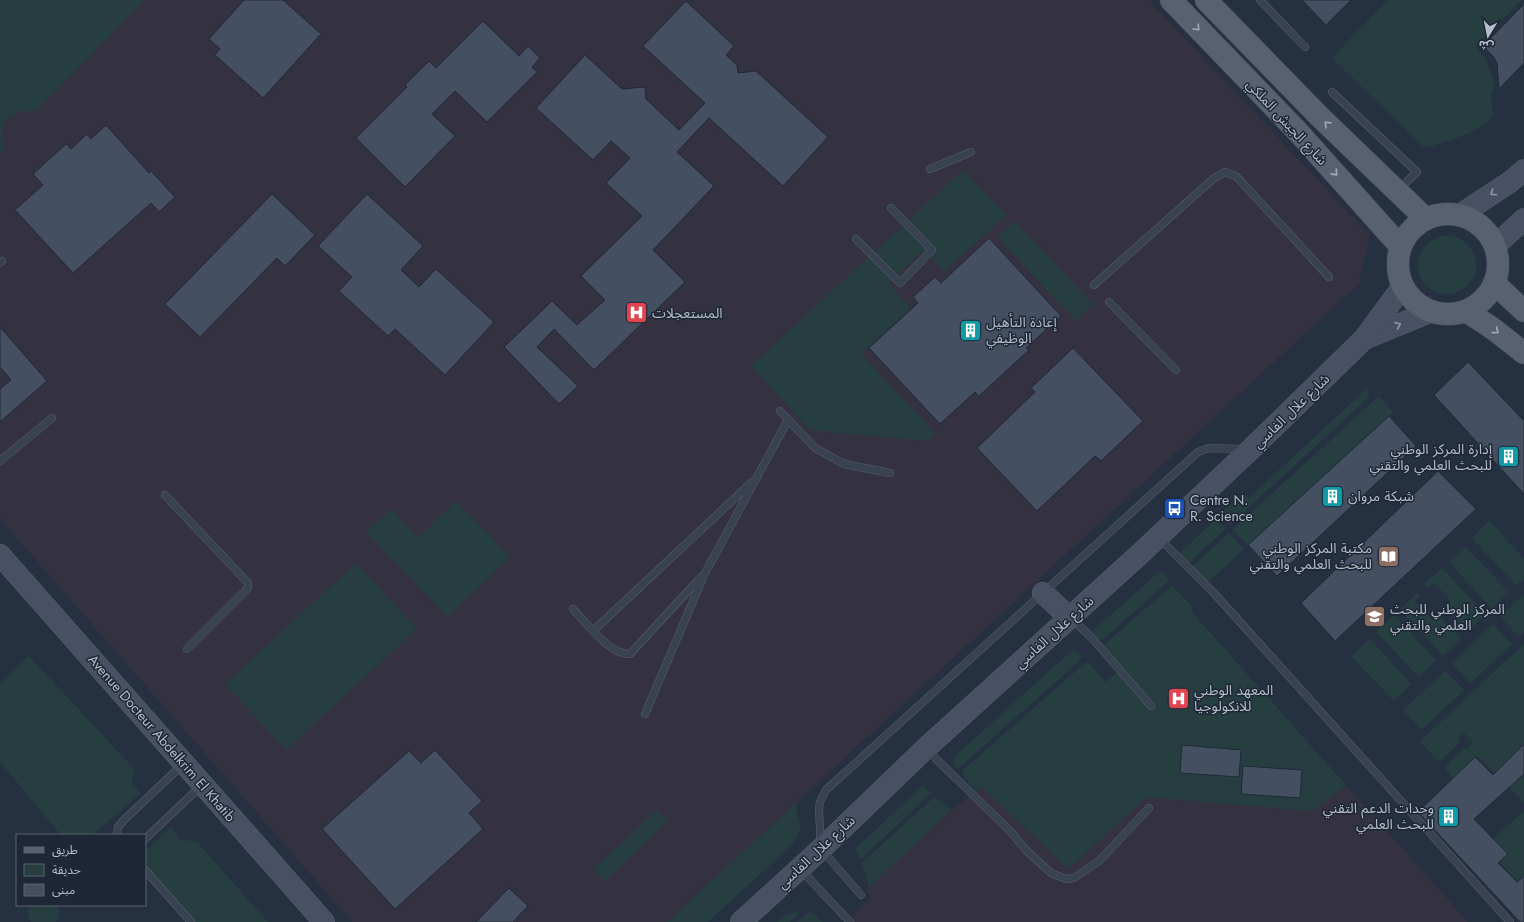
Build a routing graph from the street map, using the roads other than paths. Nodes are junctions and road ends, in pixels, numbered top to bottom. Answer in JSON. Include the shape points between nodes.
{"nodes":[{"id":1,"x":1170,"y":0,"type":"edge"},
{"id":2,"x":1206,"y":0,"type":"edge"},
{"id":3,"x":1260,"y":0,"type":"edge"},
{"id":4,"x":1305,"y":47,"type":"dead end"},
{"id":5,"x":1332,"y":92,"type":"dead end"},
{"id":6,"x":971,"y":152,"type":"dead end"},
{"id":7,"x":930,"y":168,"type":"dead end"},
{"id":8,"x":1524,"y":170,"type":"edge"},
{"id":9,"x":1397,"y":191,"type":"junction"},
{"id":10,"x":891,"y":208,"type":"dead end"},
{"id":11,"x":1460,"y":215,"type":"junction"},
{"id":12,"x":1426,"y":218,"type":"junction"},
{"id":13,"x":1524,"y":219,"type":"edge"},
{"id":14,"x":856,"y":239,"type":"dead end"},
{"id":15,"x":1400,"y":246,"type":"junction"},
{"id":16,"x":1494,"y":246,"type":"junction"},
{"id":17,"x":1329,"y":277,"type":"dead end"},
{"id":18,"x":1494,"y":283,"type":"junction"},
{"id":19,"x":1094,"y":285,"type":"dead end"},
{"id":20,"x":1402,"y":286,"type":"junction"},
{"id":21,"x":1110,"y":302,"type":"dead end"},
{"id":22,"x":1432,"y":311,"type":"junction"},
{"id":23,"x":1466,"y":311,"type":"junction"},
{"id":24,"x":1524,"y":311,"type":"edge"},
{"id":25,"x":1364,"y":339,"type":"junction"},
{"id":26,"x":1524,"y":353,"type":"edge"},
{"id":27,"x":1176,"y":370,"type":"dead end"},
{"id":28,"x":780,"y":411,"type":"dead end"},
{"id":29,"x":52,"y":418,"type":"dead end"},
{"id":30,"x":788,"y":420,"type":"junction"},
{"id":31,"x":1250,"y":450,"type":"junction"},
{"id":32,"x":0,"y":461,"type":"edge"},
{"id":33,"x":890,"y":472,"type":"dead end"},
{"id":34,"x":757,"y":478,"type":"junction"},
{"id":35,"x":165,"y":495,"type":"dead end"},
{"id":36,"x":1158,"y":537,"type":"junction"},
{"id":37,"x":0,"y":555,"type":"edge"},
{"id":38,"x":705,"y":573,"type":"junction"},
{"id":39,"x":1044,"y":593,"type":"junction"},
{"id":40,"x":573,"y":609,"type":"dead end"},
{"id":41,"x":1070,"y":618,"type":"junction"},
{"id":42,"x":593,"y":631,"type":"junction"},
{"id":43,"x":187,"y":649,"type":"dead end"},
{"id":44,"x":1151,"y":706,"type":"dead end"},
{"id":45,"x":645,"y":714,"type":"dead end"},
{"id":46,"x":926,"y":748,"type":"junction"},
{"id":47,"x":184,"y":763,"type":"junction"},
{"id":48,"x":203,"y":784,"type":"junction"},
{"id":49,"x":1149,"y":808,"type":"dead end"},
{"id":50,"x":117,"y":834,"type":"edge"},
{"id":51,"x":146,"y":838,"type":"edge"},
{"id":52,"x":821,"y":849,"type":"junction"},
{"id":53,"x":799,"y":868,"type":"junction"},
{"id":54,"x":146,"y":871,"type":"edge"},
{"id":55,"x":861,"y":895,"type":"dead end"},
{"id":56,"x":191,"y":922,"type":"edge"},
{"id":57,"x":324,"y":922,"type":"edge"},
{"id":58,"x":741,"y":922,"type":"edge"},
{"id":59,"x":850,"y":922,"type":"edge"},
{"id":60,"x":1510,"y":922,"type":"edge"}],
"edges":[{"from":1,"to":15,"type":"main road","name":"شارع الجيش الملكي","one_way":true,"via":[[1299,133]]},
{"from":9,"to":2,"type":"main road","name":"شارع الجيش الملكي","one_way":true,"via":[[1319,116]]},
{"from":3,"to":4,"type":"lane"},
{"from":5,"to":9,"type":"lane","via":[[1417,172]]},
{"from":6,"to":7,"type":"lane"},
{"from":8,"to":11,"type":"street","one_way":true},
{"from":9,"to":12,"type":"main road","name":"شارع الجيش الملكي"},
{"from":10,"to":14,"type":"lane","via":[[932,250],[900,283]]},
{"from":11,"to":12,"type":"main road","via":[[1443,214]]},
{"from":11,"to":16,"type":"main road","via":[[1475,222],[1487,232]]},
{"from":12,"to":15,"type":"main road","via":[[1415,225]]},
{"from":13,"to":16,"type":"street"},
{"from":15,"to":20,"type":"main road","via":[[1397,260]]},
{"from":16,"to":18,"type":"main road","via":[[1498,258],[1498,271]]},
{"from":17,"to":19,"type":"lane","via":[[1236,176],[1225,172],[1213,178]]},
{"from":18,"to":23,"type":"main road","via":[[1483,300]]},
{"from":18,"to":24,"type":"main road"},
{"from":20,"to":22,"type":"main road","via":[[1420,306]]},
{"from":20,"to":25,"type":"street","name":"شارع علال الفاسي"},
{"from":21,"to":27,"type":"lane"},
{"from":22,"to":23,"type":"main road","via":[[1443,314]]},
{"from":25,"to":22,"type":"street","name":"شارع علال الفاسي","one_way":true},
{"from":23,"to":26,"type":"main road","one_way":true},
{"from":25,"to":31,"type":"street","name":"شارع علال الفاسي"},
{"from":28,"to":30,"type":"lane"},
{"from":29,"to":32,"type":"lane"},
{"from":30,"to":33,"type":"lane","via":[[815,448],[838,461]]},
{"from":30,"to":34,"type":"lane"},
{"from":31,"to":36,"type":"street","name":"شارع علال الفاسي"},
{"from":31,"to":39,"type":"lane","via":[[1209,448],[1198,452]]},
{"from":34,"to":38,"type":"lane"},
{"from":34,"to":42,"type":"lane"},
{"from":35,"to":43,"type":"lane","via":[[248,583],[248,588]]},
{"from":36,"to":41,"type":"street","name":"شارع علال الفاسي"},
{"from":36,"to":60,"type":"lane","via":[[1213,592]]},
{"from":37,"to":47,"type":"street","name":"Avenue Docteur Abdelkrim El Khatib"},
{"from":38,"to":42,"type":"lane","via":[[630,654],[624,655],[612,649]]},
{"from":38,"to":45,"type":"lane"},
{"from":39,"to":41,"type":"street"},
{"from":39,"to":52,"type":"lane","via":[[826,790],[819,809]]},
{"from":40,"to":42,"type":"lane"},
{"from":41,"to":44,"type":"lane","via":[[1092,638]]},
{"from":41,"to":46,"type":"street","name":"شارع علال الفاسي"},
{"from":46,"to":49,"type":"lane","via":[[1026,850],[1051,873],[1066,879],[1074,878],[1099,861]]},
{"from":46,"to":52,"type":"street","name":"شارع علال الفاسي"},
{"from":47,"to":48,"type":"street","name":"Avenue Docteur Abdelkrim El Khatib"},
{"from":47,"to":50,"type":"lane","via":[[125,819],[118,827]]},
{"from":48,"to":51,"type":"lane"},
{"from":48,"to":57,"type":"street","name":"Avenue Docteur Abdelkrim El Khatib"},
{"from":52,"to":53,"type":"street","name":"شارع علال الفاسي"},
{"from":52,"to":55,"type":"lane"},
{"from":53,"to":58,"type":"street","name":"شارع علال الفاسي"},
{"from":53,"to":59,"type":"lane"},
{"from":54,"to":56,"type":"lane"}]}
